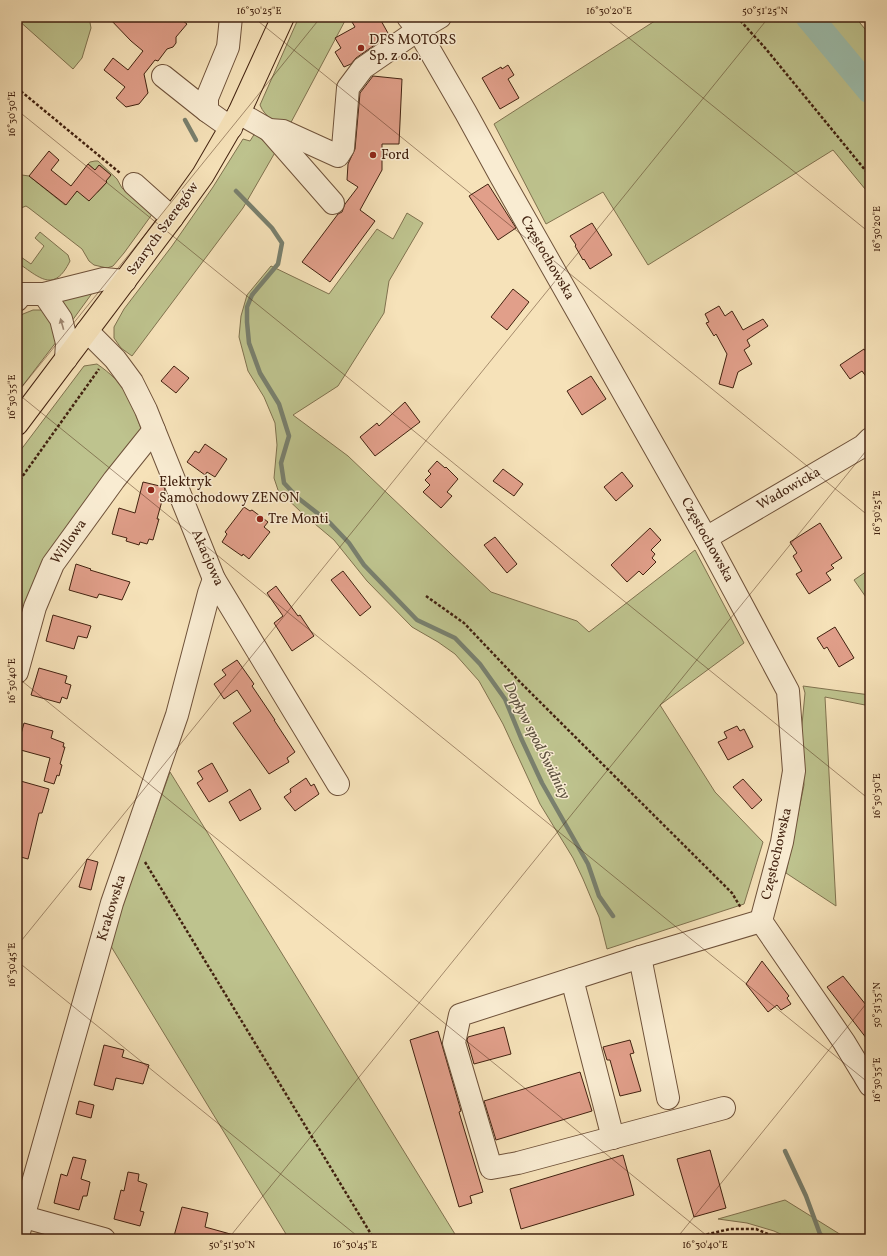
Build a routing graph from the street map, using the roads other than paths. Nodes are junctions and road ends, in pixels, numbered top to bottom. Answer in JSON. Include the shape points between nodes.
{"nodes":[{"id":1,"x":231,"y":17,"type":"edge"},
{"id":2,"x":283,"y":17,"type":"edge"},
{"id":3,"x":440,"y":17,"type":"edge"},
{"id":4,"x":413,"y":24,"type":"edge"},
{"id":5,"x":163,"y":76,"type":"dead end"},
{"id":6,"x":207,"y":111,"type":"junction"},
{"id":7,"x":235,"y":121,"type":"junction"},
{"id":8,"x":269,"y":130,"type":"junction"},
{"id":9,"x":134,"y":184,"type":"road end"},
{"id":10,"x":333,"y":203,"type":"dead end"},
{"id":11,"x":172,"y":218,"type":"junction"},
{"id":12,"x":125,"y":281,"type":"junction"},
{"id":13,"x":44,"y":294,"type":"junction"},
{"id":14,"x":17,"y":300,"type":"edge"},
{"id":15,"x":87,"y":331,"type":"junction"},
{"id":16,"x":66,"y":359,"type":"junction"},
{"id":17,"x":17,"y":424,"type":"edge"},
{"id":18,"x":154,"y":430,"type":"junction"},
{"id":19,"x":870,"y":439,"type":"edge"},
{"id":20,"x":706,"y":538,"type":"junction"},
{"id":21,"x":214,"y":579,"type":"junction"},
{"id":22,"x":17,"y":672,"type":"edge"},
{"id":23,"x":338,"y":784,"type":"dead end"},
{"id":24,"x":756,"y":922,"type":"junction"},
{"id":25,"x":640,"y":957,"type":"junction"},
{"id":26,"x":572,"y":979,"type":"junction"},
{"id":27,"x":870,"y":1085,"type":"edge"},
{"id":28,"x":668,"y":1098,"type":"dead end"},
{"id":29,"x":724,"y":1108,"type":"dead end"},
{"id":30,"x":613,"y":1138,"type":"junction"},
{"id":31,"x":20,"y":1216,"type":"edge"},
{"id":32,"x":17,"y":1239,"type":"edge"},
{"id":33,"x":104,"y":1239,"type":"edge"}],
"edges":[{"from":1,"to":6,"type":"street","via":[[228,47],[207,98]]},
{"from":2,"to":7,"type":"main road","name":"Szarych Szeregów"},
{"from":3,"to":4,"type":"street"},
{"from":4,"to":8,"type":"street","via":[[363,68],[348,88],[343,148],[338,156],[283,131]]},
{"from":4,"to":20,"type":"street","name":"Częstochowska"},
{"from":5,"to":6,"type":"street"},
{"from":6,"to":7,"type":"street"},
{"from":7,"to":8,"type":"street"},
{"from":7,"to":11,"type":"main road","name":"Szarych Szeregów","via":[[203,174]]},
{"from":8,"to":10,"type":"street"},
{"from":9,"to":11,"type":"street"},
{"from":11,"to":12,"type":"main road","name":"Szarych Szeregów"},
{"from":12,"to":13,"type":"street","via":[[104,279]]},
{"from":12,"to":15,"type":"main road","name":"Szarych Szeregów"},
{"from":13,"to":14,"type":"street","via":[[22,294]]},
{"from":16,"to":13,"type":"street","one_way":true,"via":[[67,343],[61,319]]},
{"from":15,"to":16,"type":"main road","name":"Szarych Szeregów"},
{"from":15,"to":18,"type":"street","name":"Akacjowa","via":[[115,359],[132,382]]},
{"from":16,"to":17,"type":"main road","name":"Szarych Szeregów"},
{"from":18,"to":21,"type":"street","name":"Akacjowa"},
{"from":18,"to":22,"type":"street","name":"Willowa","via":[[53,564],[35,607]]},
{"from":19,"to":20,"type":"street","name":"Wadowicka","via":[[863,446]]},
{"from":20,"to":24,"type":"street","name":"Częstochowska","via":[[788,691],[794,771],[782,842]]},
{"from":21,"to":23,"type":"street","name":"Akacjowa"},
{"from":21,"to":31,"type":"street","name":"Krakowska","via":[[177,715],[112,903]]},
{"from":24,"to":25,"type":"street"},
{"from":24,"to":27,"type":"street","via":[[844,1042]]},
{"from":25,"to":26,"type":"street"},
{"from":25,"to":28,"type":"street"},
{"from":26,"to":30,"type":"street"},
{"from":26,"to":30,"type":"street","via":[[460,1015],[454,1043],[491,1168]]},
{"from":29,"to":30,"type":"street"},
{"from":31,"to":32,"type":"street","name":"Krakowska"},
{"from":31,"to":33,"type":"street"}]}
